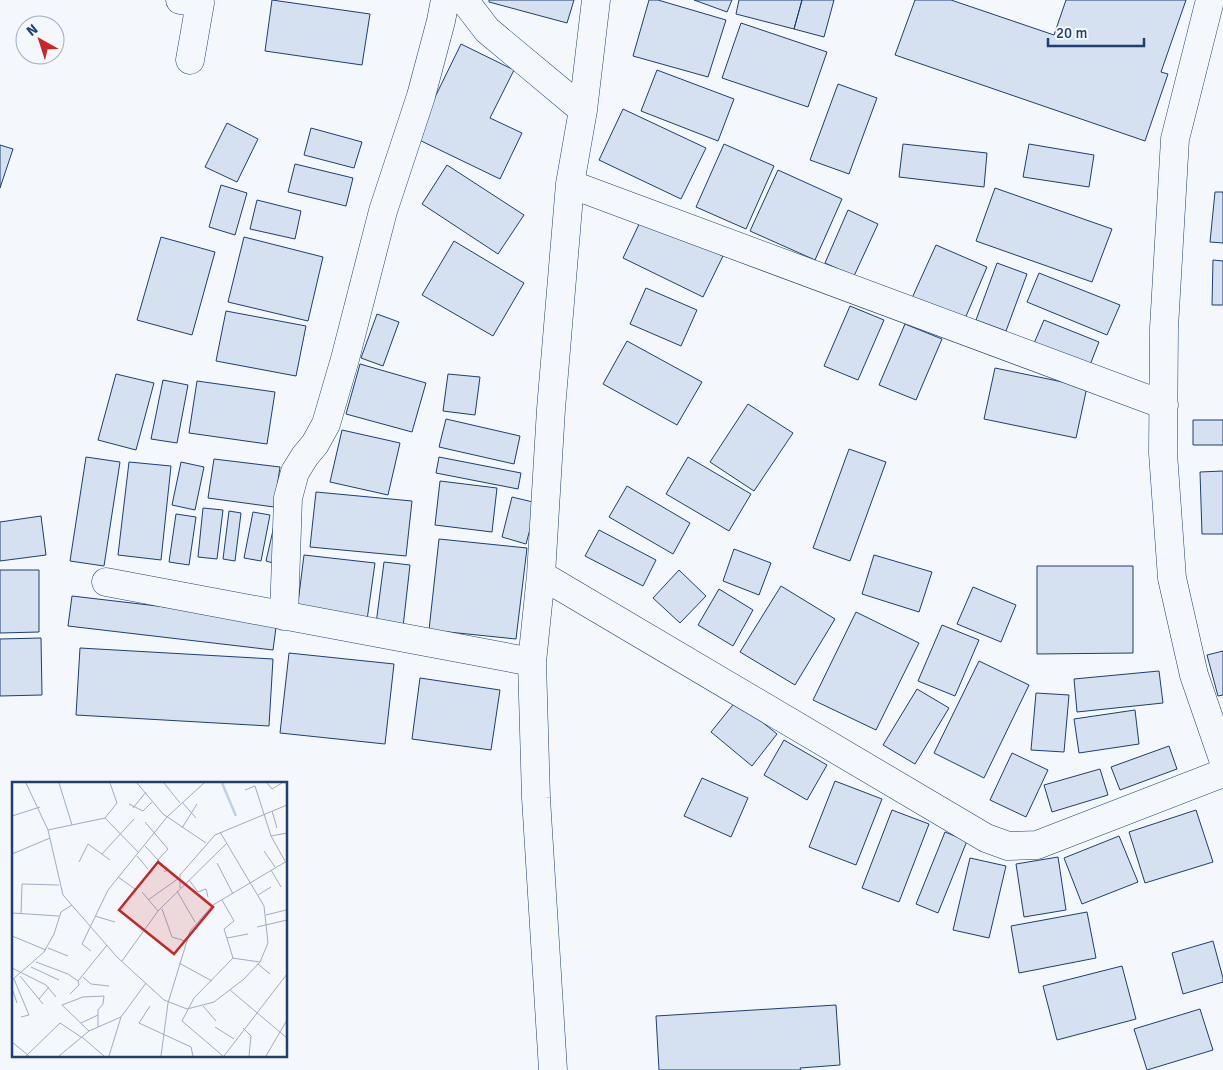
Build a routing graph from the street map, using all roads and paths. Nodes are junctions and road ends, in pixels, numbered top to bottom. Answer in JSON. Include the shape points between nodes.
{"nodes":[{"id":1,"x":180,"y":0,"type":"edge"},
{"id":2,"x":445,"y":0,"type":"edge"},
{"id":3,"x":464,"y":0,"type":"edge"},
{"id":4,"x":596,"y":0,"type":"edge"},
{"id":5,"x":1210,"y":0,"type":"edge"},
{"id":6,"x":190,"y":60,"type":"dead end"},
{"id":7,"x":583,"y":110,"type":"junction"},
{"id":8,"x":570,"y":184,"type":"junction"},
{"id":9,"x":1164,"y":405,"type":"junction"},
{"id":10,"x":542,"y":576,"type":"junction"},
{"id":11,"x":106,"y":582,"type":"dead end"},
{"id":12,"x":284,"y":616,"type":"junction"},
{"id":13,"x":532,"y":662,"type":"junction"},
{"id":14,"x":1223,"y":759,"type":"edge"},
{"id":15,"x":1223,"y":773,"type":"edge"},
{"id":16,"x":553,"y":1070,"type":"edge"}],
"edges":[{"from":1,"to":6,"type":"street","via":[[200,3]]},
{"from":2,"to":12,"type":"street","via":[[421,96],[383,211],[326,424],[295,472],[288,498]]},
{"from":3,"to":7,"type":"street","via":[[487,30]]},
{"from":4,"to":7,"type":"street"},
{"from":5,"to":9,"type":"street","via":[[1175,139],[1164,328]]},
{"from":7,"to":8,"type":"street"},
{"from":8,"to":9,"type":"street"},
{"from":8,"to":10,"type":"street","via":[[551,409]]},
{"from":9,"to":14,"type":"street","via":[[1163,453],[1172,578],[1194,675]]},
{"from":10,"to":13,"type":"street"},
{"from":10,"to":15,"type":"street","via":[[986,838],[1008,846],[1037,845]]},
{"from":11,"to":12,"type":"street"},
{"from":12,"to":13,"type":"street"},
{"from":13,"to":16,"type":"street","via":[[536,798]]}]}
